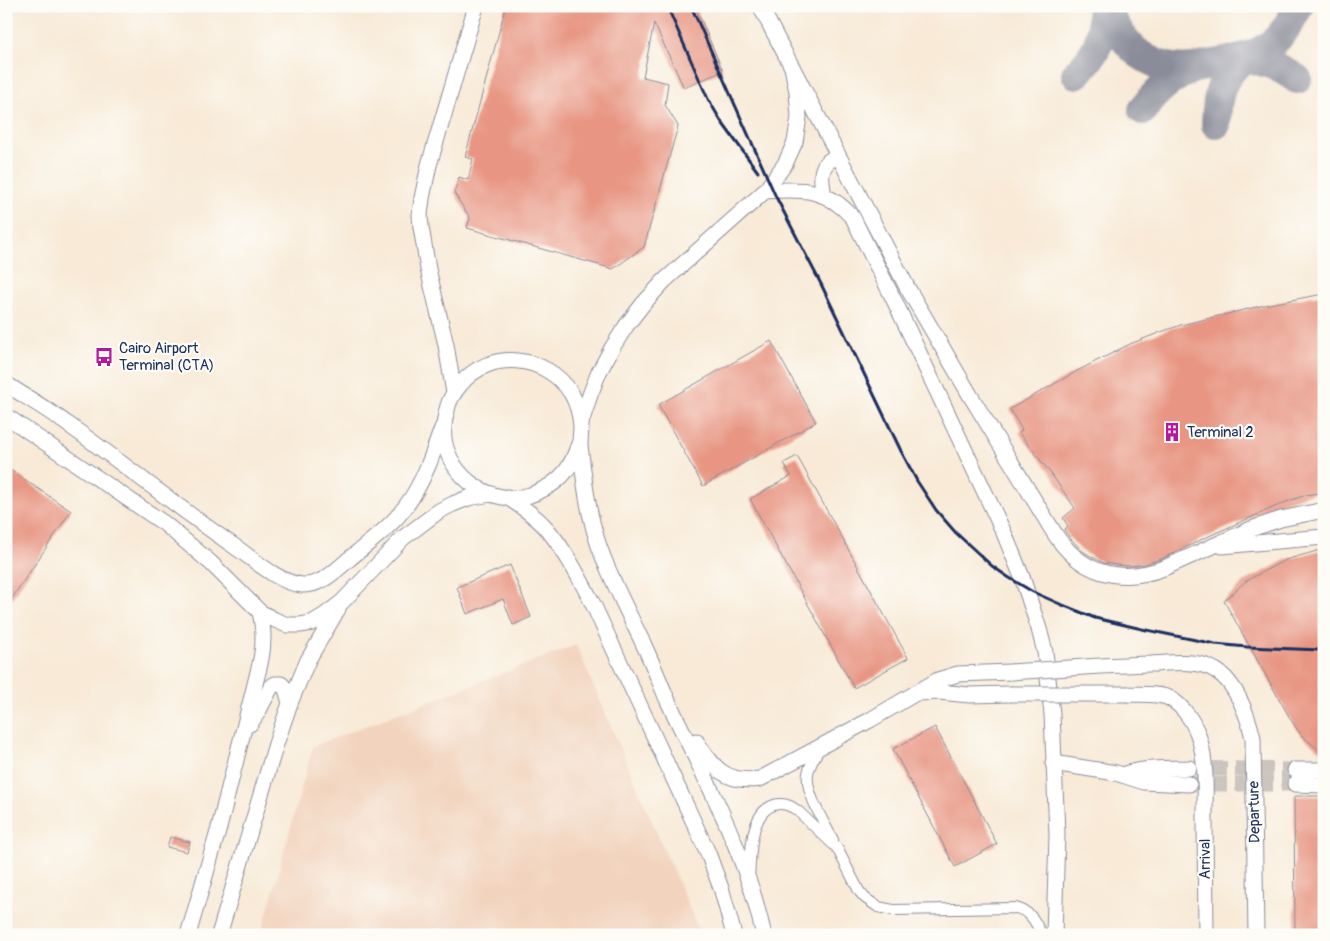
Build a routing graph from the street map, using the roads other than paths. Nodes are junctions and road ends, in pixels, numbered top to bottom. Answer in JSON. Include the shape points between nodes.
{"nodes":[{"id":1,"x":476,"y":6,"type":"edge"},
{"id":2,"x":760,"y":6,"type":"edge"},
{"id":3,"x":792,"y":67,"type":"junction"},
{"id":4,"x":838,"y":156,"type":"junction"},
{"id":5,"x":766,"y":191,"type":"junction"},
{"id":6,"x":824,"y":195,"type":"junction"},
{"id":7,"x":6,"y":384,"type":"edge"},
{"id":8,"x":454,"y":393,"type":"junction"},
{"id":9,"x":6,"y":416,"type":"edge"},
{"id":10,"x":444,"y":421,"type":"junction"},
{"id":11,"x":581,"y":424,"type":"junction"},
{"id":12,"x":580,"y":441,"type":"junction"},
{"id":13,"x":491,"y":494,"type":"junction"},
{"id":14,"x":507,"y":498,"type":"junction"},
{"id":15,"x":1324,"y":510,"type":"edge"},
{"id":16,"x":1324,"y":537,"type":"edge"},
{"id":17,"x":1211,"y":547,"type":"junction"},
{"id":18,"x":342,"y":602,"type":"junction"},
{"id":19,"x":260,"y":612,"type":"junction"},
{"id":20,"x":916,"y":693,"type":"junction"},
{"id":21,"x":290,"y":703,"type":"junction"},
{"id":22,"x":676,"y":718,"type":"junction"},
{"id":23,"x":244,"y":730,"type":"junction"},
{"id":24,"x":820,"y":746,"type":"junction"},
{"id":25,"x":1054,"y":762,"type":"junction"},
{"id":26,"x":1189,"y":768,"type":"tunnel mouth"},
{"id":27,"x":1324,"y":770,"type":"edge"},
{"id":28,"x":1122,"y":775,"type":"junction"},
{"id":29,"x":1189,"y":784,"type":"tunnel mouth"},
{"id":30,"x":1324,"y":785,"type":"edge"},
{"id":31,"x":837,"y":848,"type":"junction"},
{"id":32,"x":749,"y":880,"type":"junction"},
{"id":33,"x":188,"y":935,"type":"edge"},
{"id":34,"x":219,"y":935,"type":"edge"},
{"id":35,"x":734,"y":935,"type":"edge"},
{"id":36,"x":764,"y":935,"type":"edge"},
{"id":37,"x":1042,"y":935,"type":"edge"},
{"id":38,"x":1054,"y":935,"type":"edge"},
{"id":39,"x":1206,"y":935,"type":"edge"},
{"id":40,"x":1256,"y":935,"type":"edge"}],
"edges":[{"from":1,"to":8,"type":"main road","via":[[424,181],[420,215],[422,240]]},
{"from":2,"to":3,"type":"main road"},
{"from":3,"to":4,"type":"main road"},
{"from":3,"to":5,"type":"main road","via":[[799,117],[795,142],[785,164]]},
{"from":4,"to":6,"type":"main road","via":[[822,170]]},
{"from":4,"to":17,"type":"main road","via":[[907,287],[1066,550],[1094,569],[1128,576],[1150,573]]},
{"from":5,"to":6,"type":"main road","via":[[812,191]]},
{"from":5,"to":11,"type":"main road","via":[[642,304],[608,356]]},
{"from":6,"to":25,"type":"main road","via":[[844,208],[860,230],[1012,552],[1045,652]]},
{"from":7,"to":10,"type":"main road","via":[[66,423],[274,574],[292,583],[308,585],[329,576],[382,532],[406,506],[427,468]]},
{"from":8,"to":10,"type":"main road"},
{"from":8,"to":11,"type":"main road","via":[[476,370],[505,360],[521,360],[550,371],[562,382],[572,394]]},
{"from":9,"to":19,"type":"main road","via":[[165,524],[211,563]]},
{"from":10,"to":13,"type":"main road","via":[[444,440],[460,474]]},
{"from":11,"to":12,"type":"main road"},
{"from":12,"to":14,"type":"main road","via":[[575,457],[554,483],[540,492]]},
{"from":12,"to":22,"type":"main road","via":[[588,505],[600,550]]},
{"from":13,"to":14,"type":"main road"},
{"from":13,"to":18,"type":"main road","via":[[468,498],[430,517],[403,538]]},
{"from":14,"to":35,"type":"main road","via":[[522,506],[546,528],[592,602],[708,854]]},
{"from":15,"to":17,"type":"main road","via":[[1281,519]]},
{"from":16,"to":17,"type":"main road"},
{"from":18,"to":19,"type":"main road","via":[[325,615],[300,626],[287,625]]},
{"from":18,"to":21,"type":"main road","via":[[308,660]]},
{"from":19,"to":23,"type":"main road","via":[[262,652]]},
{"from":20,"to":24,"type":"main road","name":"Departure"},
{"from":20,"to":39,"type":"main road","name":"Arrival","bridge":true,"via":[[1156,695],[1169,698],[1180,706],[1195,727],[1202,751]]},
{"from":20,"to":40,"type":"main road","name":"Departure","bridge":true,"via":[[948,676],[971,673],[1129,664],[1192,663],[1214,669],[1236,693],[1253,738]]},
{"from":21,"to":23,"type":"main road","via":[[285,687],[275,684]]},
{"from":21,"to":34,"type":"main road"},
{"from":22,"to":24,"type":"main road","name":"Departure","via":[[690,731],[715,767],[738,780],[760,779]]},
{"from":22,"to":32,"type":"main road"},
{"from":23,"to":33,"type":"main road","via":[[220,828]]},
{"from":24,"to":31,"type":"street","via":[[808,773],[809,788]]},
{"from":25,"to":28,"type":"main road"},
{"from":25,"to":38,"type":"main road","via":[[1057,834]]},
{"from":26,"to":28,"type":"main road","via":[[1144,769]]},
{"from":27,"to":30,"type":"main road","via":[[1295,777]]},
{"from":28,"to":29,"type":"main road","via":[[1144,782]]},
{"from":31,"to":32,"type":"street","via":[[793,807],[770,806],[755,826]]},
{"from":31,"to":37,"type":"street","via":[[859,891],[878,907],[893,910],[1022,909],[1031,916]]},
{"from":32,"to":36,"type":"main road"}]}
